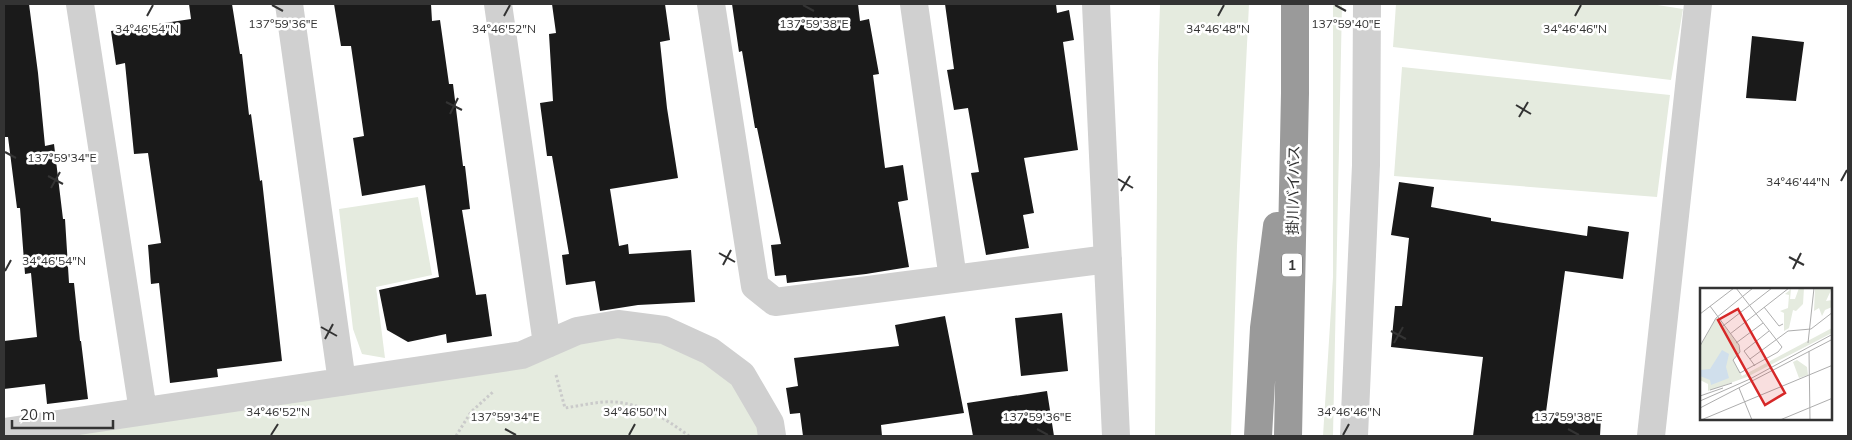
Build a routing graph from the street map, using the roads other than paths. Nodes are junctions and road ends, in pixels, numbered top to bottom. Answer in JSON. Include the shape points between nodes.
{"nodes":[{"id":1,"x":80,"y":4,"type":"edge"},
{"id":2,"x":289,"y":4,"type":"edge"},
{"id":3,"x":498,"y":4,"type":"edge"},
{"id":4,"x":710,"y":4,"type":"edge"},
{"id":5,"x":914,"y":4,"type":"edge"},
{"id":6,"x":1096,"y":4,"type":"edge"},
{"id":7,"x":1295,"y":4,"type":"edge"},
{"id":8,"x":1367,"y":4,"type":"edge"},
{"id":9,"x":1698,"y":4,"type":"edge"},
{"id":10,"x":1295,"y":93,"type":"junction"},
{"id":11,"x":1108,"y":259,"type":"junction"},
{"id":12,"x":953,"y":279,"type":"junction"},
{"id":13,"x":550,"y":355,"type":"junction"},
{"id":14,"x":342,"y":382,"type":"junction"},
{"id":15,"x":143,"y":411,"type":"junction"},
{"id":16,"x":4,"y":432,"type":"edge"},
{"id":17,"x":772,"y":436,"type":"edge"},
{"id":18,"x":1116,"y":436,"type":"edge"},
{"id":19,"x":1258,"y":436,"type":"edge"},
{"id":20,"x":1288,"y":436,"type":"edge"},
{"id":21,"x":1354,"y":436,"type":"edge"},
{"id":22,"x":1651,"y":436,"type":"edge"}],
"edges":[{"from":1,"to":15,"type":"street"},
{"from":2,"to":14,"type":"street"},
{"from":3,"to":13,"type":"street"},
{"from":4,"to":12,"type":"street","via":[[755,286],[774,302]]},
{"from":5,"to":12,"type":"street"},
{"from":6,"to":11,"type":"street"},
{"from":7,"to":10,"type":"highway","name":"掛川バイパス","number":"1"},
{"from":8,"to":21,"type":"street","via":[[1366,165]]},
{"from":9,"to":22,"type":"street"},
{"from":10,"to":19,"type":"highway","via":[[1264,328]]},
{"from":10,"to":20,"type":"highway","name":"掛川バイパス","number":"1"},
{"from":11,"to":12,"type":"street"},
{"from":11,"to":18,"type":"street"},
{"from":13,"to":14,"type":"street","via":[[522,355]]},
{"from":13,"to":17,"type":"street","via":[[577,331],[618,324],[664,330],[710,351],[742,375],[770,423]]},
{"from":14,"to":15,"type":"street"},
{"from":15,"to":16,"type":"street"}]}
